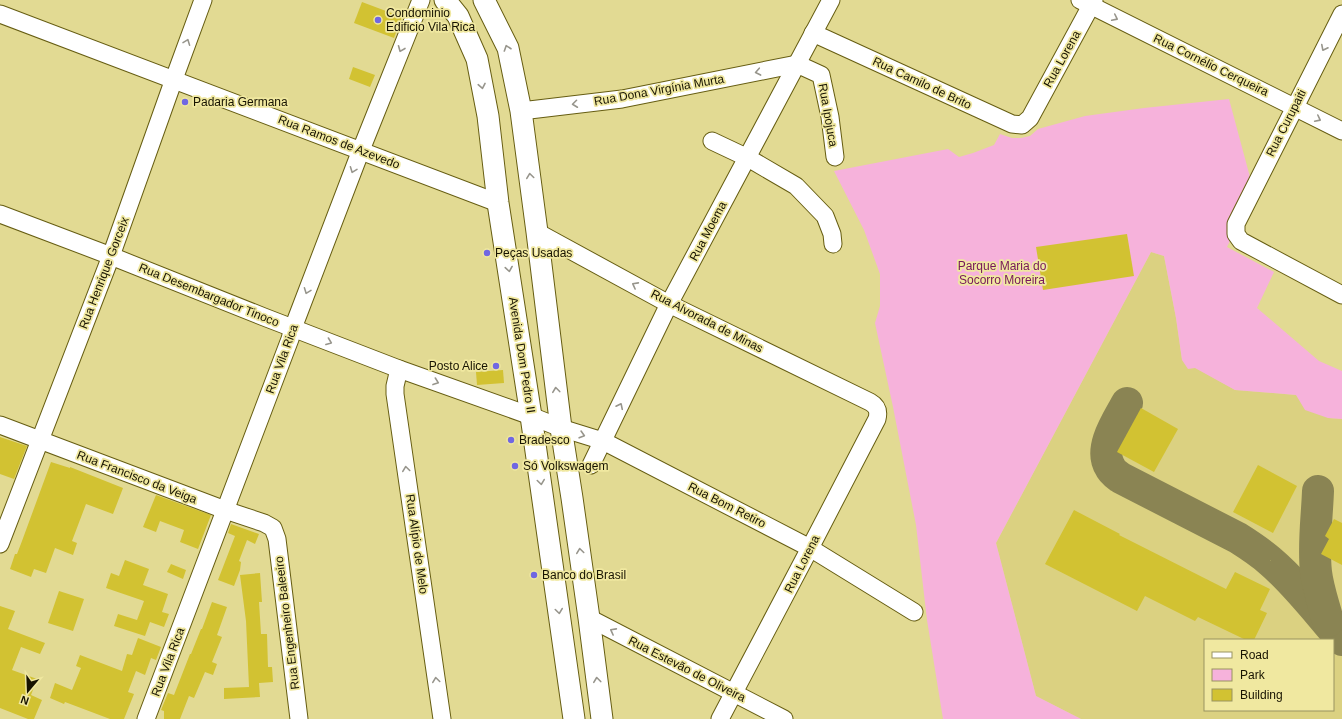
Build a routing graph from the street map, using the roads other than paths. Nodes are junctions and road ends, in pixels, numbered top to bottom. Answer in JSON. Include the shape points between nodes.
{"nodes":[{"id":1,"x":6,"y":0,"type":"edge"},
{"id":2,"x":203,"y":0,"type":"edge"},
{"id":3,"x":421,"y":0,"type":"edge"},
{"id":4,"x":445,"y":0,"type":"edge"},
{"id":5,"x":484,"y":0,"type":"edge"},
{"id":6,"x":831,"y":0,"type":"edge"},
{"id":7,"x":1089,"y":2,"type":"edge"},
{"id":8,"x":0,"y":14,"type":"edge"},
{"id":9,"x":1342,"y":14,"type":"edge"},
{"id":10,"x":812,"y":33,"type":"junction"},
{"id":11,"x":797,"y":64,"type":"junction"},
{"id":12,"x":174,"y":79,"type":"junction"},
{"id":13,"x":1294,"y":107,"type":"junction"},
{"id":14,"x":521,"y":111,"type":"junction"},
{"id":15,"x":1030,"y":118,"type":"joint"},
{"id":16,"x":1342,"y":131,"type":"edge"},
{"id":17,"x":712,"y":141,"type":"dead end"},
{"id":18,"x":361,"y":150,"type":"junction"},
{"id":19,"x":835,"y":157,"type":"dead end"},
{"id":20,"x":748,"y":158,"type":"junction"},
{"id":21,"x":498,"y":203,"type":"junction"},
{"id":22,"x":0,"y":214,"type":"edge"},
{"id":23,"x":538,"y":232,"type":"junction"},
{"id":24,"x":833,"y":244,"type":"dead end"},
{"id":25,"x":111,"y":256,"type":"junction"},
{"id":26,"x":1342,"y":295,"type":"edge"},
{"id":27,"x":669,"y":304,"type":"junction"},
{"id":28,"x":293,"y":328,"type":"junction"},
{"id":29,"x":399,"y":369,"type":"junction"},
{"id":30,"x":877,"y":408,"type":"joint"},
{"id":31,"x":532,"y":416,"type":"junction"},
{"id":32,"x":0,"y":425,"type":"edge"},
{"id":33,"x":561,"y":428,"type":"junction"},
{"id":34,"x":40,"y":440,"type":"junction"},
{"id":35,"x":603,"y":441,"type":"junction"},
{"id":36,"x":591,"y":465,"type":"dead end"},
{"id":37,"x":225,"y":510,"type":"junction"},
{"id":38,"x":273,"y":528,"type":"joint"},
{"id":39,"x":0,"y":544,"type":"edge"},
{"id":40,"x":810,"y":548,"type":"junction"},
{"id":41,"x":914,"y":612,"type":"dead end"},
{"id":42,"x":589,"y":618,"type":"junction"},
{"id":43,"x":734,"y":694,"type":"junction"},
{"id":44,"x":146,"y":719,"type":"edge"},
{"id":45,"x":299,"y":719,"type":"edge"},
{"id":46,"x":442,"y":719,"type":"edge"},
{"id":47,"x":574,"y":719,"type":"edge"},
{"id":48,"x":602,"y":719,"type":"edge"},
{"id":49,"x":720,"y":719,"type":"edge"},
{"id":50,"x":784,"y":719,"type":"edge"}],
"edges":[{"from":1,"to":8,"type":"street"},
{"from":12,"to":2,"type":"street","name":"Rua Henrique Gorceix","one_way":true},
{"from":3,"to":18,"type":"street","name":"Rua Vila Rica","one_way":true},
{"from":4,"to":21,"type":"main road","name":"Avenida Dom Pedro II","one_way":true,"via":[[458,16],[477,59],[488,116]]},
{"from":14,"to":5,"type":"main road","one_way":true,"via":[[508,48]]},
{"from":6,"to":10,"type":"street","name":"Rua Moema"},
{"from":7,"to":13,"type":"street","name":"Rua Cornélio Cerqueira","one_way":true},
{"from":7,"to":15,"type":"street","name":"Rua Lorena"},
{"from":8,"to":12,"type":"street","name":"Rua Ramos de Azevedo"},
{"from":9,"to":13,"type":"street","name":"Rua Curupaiti","one_way":true},
{"from":10,"to":11,"type":"street","name":"Rua Moema"},
{"from":10,"to":15,"type":"street","name":"Rua Camilo de Brito","via":[[1012,124],[1022,125]]},
{"from":11,"to":14,"type":"street","name":"Rua Dona Virgínia Murta","one_way":true,"via":[[622,99]]},
{"from":11,"to":19,"type":"street","name":"Rua Ipojuca","via":[[821,75]]},
{"from":11,"to":20,"type":"street","name":"Rua Moema"},
{"from":12,"to":18,"type":"street","name":"Rua Ramos de Azevedo"},
{"from":12,"to":25,"type":"street","name":"Rua Henrique Gorceix"},
{"from":13,"to":16,"type":"street","name":"Rua Cornélio Cerqueira","one_way":true},
{"from":13,"to":26,"type":"street","name":"Rua Curupaiti","via":[[1236,224],[1236,234],[1250,247]]},
{"from":23,"to":14,"type":"main road","one_way":true},
{"from":17,"to":20,"type":"street"},
{"from":18,"to":21,"type":"street","name":"Rua Ramos de Azevedo"},
{"from":18,"to":28,"type":"street","name":"Rua Vila Rica","one_way":true},
{"from":20,"to":24,"type":"street","via":[[796,186],[815,205],[824,216],[832,234]]},
{"from":20,"to":27,"type":"street","name":"Rua Moema"},
{"from":21,"to":31,"type":"main road","name":"Avenida Dom Pedro II","one_way":true},
{"from":22,"to":25,"type":"street","name":"Rua Desembargador Tinoco"},
{"from":27,"to":23,"type":"street","name":"Rua Alvorada de Minas","one_way":true},
{"from":33,"to":23,"type":"main road","one_way":true},
{"from":25,"to":28,"type":"street","name":"Rua Desembargador Tinoco"},
{"from":25,"to":34,"type":"street","name":"Rua Henrique Gorceix"},
{"from":27,"to":30,"type":"street","name":"Rua Alvorada de Minas","via":[[870,402]]},
{"from":35,"to":27,"type":"street","name":"Rua Moema","one_way":true},
{"from":28,"to":29,"type":"street","name":"Rua Desembargador Tinoco","one_way":true},
{"from":28,"to":37,"type":"street","name":"Rua Vila Rica"},
{"from":29,"to":31,"type":"street","name":"Rua Desembargador Tinoco","one_way":true},
{"from":46,"to":29,"type":"street","name":"Rua Alípio de Melo","one_way":true,"via":[[395,394]]},
{"from":30,"to":40,"type":"street","name":"Rua Lorena","via":[[877,419]]},
{"from":31,"to":33,"type":"street","name":"Rua Bom Retiro"},
{"from":31,"to":47,"type":"main road","name":"Avenida Dom Pedro II","one_way":true},
{"from":32,"to":34,"type":"street","name":"Rua Francisco da Veiga"},
{"from":33,"to":35,"type":"street","name":"Rua Bom Retiro","one_way":true},
{"from":42,"to":33,"type":"main road","one_way":true},
{"from":34,"to":37,"type":"street","name":"Rua Francisco da Veiga"},
{"from":34,"to":39,"type":"street","name":"Rua Henrique Gorceix"},
{"from":35,"to":36,"type":"street","name":"Rua Moema"},
{"from":35,"to":40,"type":"street","name":"Rua Bom Retiro"},
{"from":37,"to":38,"type":"street","name":"Rua Francisco da Veiga"},
{"from":37,"to":44,"type":"street","name":"Rua Vila Rica"},
{"from":38,"to":45,"type":"street","name":"Rua Engenheiro Baleeiro","via":[[277,539]]},
{"from":40,"to":41,"type":"street","name":"Rua Bom Retiro"},
{"from":40,"to":43,"type":"street","name":"Rua Lorena"},
{"from":43,"to":42,"type":"street","name":"Rua Estevão de Oliveira","one_way":true},
{"from":48,"to":42,"type":"main road","one_way":true},
{"from":43,"to":49,"type":"street","name":"Rua Lorena"},
{"from":43,"to":50,"type":"street","name":"Rua Estevão de Oliveira"}]}
